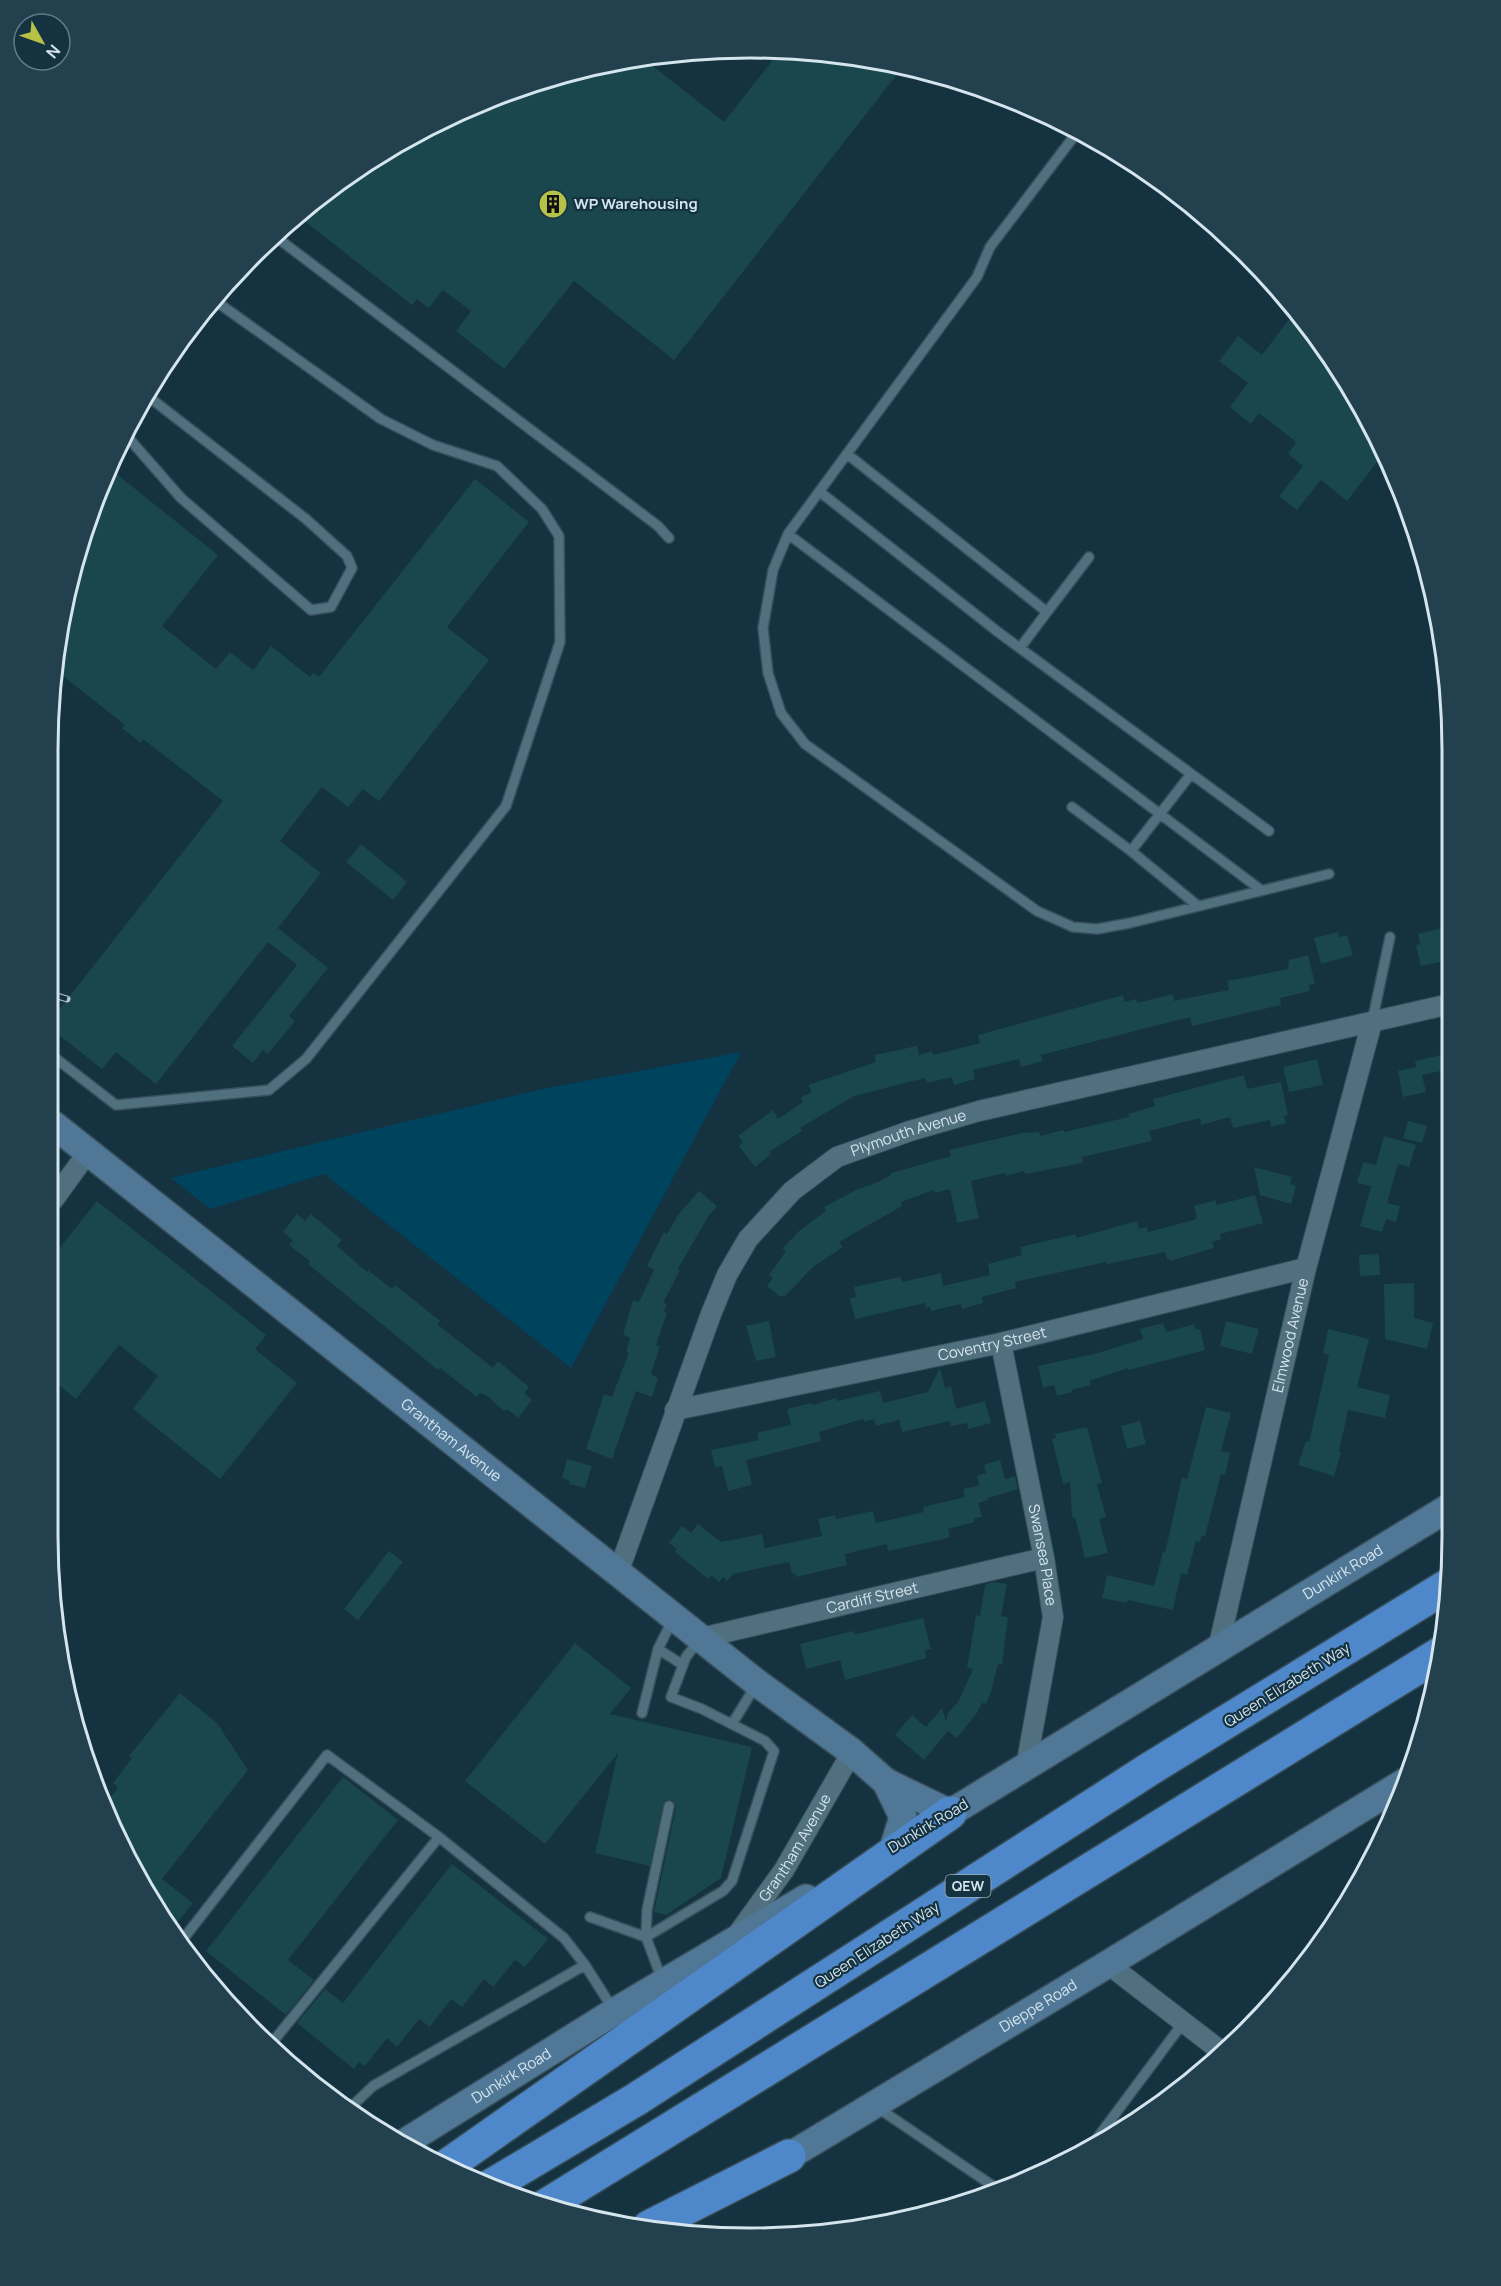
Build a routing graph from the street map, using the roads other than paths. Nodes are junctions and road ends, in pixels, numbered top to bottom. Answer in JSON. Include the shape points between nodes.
{"nodes":[{"id":1,"x":1072,"y":138,"type":"edge"},
{"id":2,"x":282,"y":241,"type":"edge"},
{"id":3,"x":221,"y":305,"type":"edge"},
{"id":4,"x":153,"y":400,"type":"edge"},
{"id":5,"x":131,"y":441,"type":"edge"},
{"id":6,"x":847,"y":454,"type":"junction"},
{"id":7,"x":820,"y":492,"type":"junction"},
{"id":8,"x":788,"y":534,"type":"junction"},
{"id":9,"x":669,"y":538,"type":"dead end"},
{"id":10,"x":1089,"y":557,"type":"dead end"},
{"id":11,"x":1047,"y":612,"type":"junction"},
{"id":12,"x":1020,"y":648,"type":"junction"},
{"id":13,"x":1191,"y":774,"type":"junction"},
{"id":14,"x":1072,"y":807,"type":"dead end"},
{"id":15,"x":1159,"y":814,"type":"junction"},
{"id":16,"x":1269,"y":831,"type":"dead end"},
{"id":17,"x":1131,"y":852,"type":"junction"},
{"id":18,"x":1329,"y":874,"type":"dead end"},
{"id":19,"x":1261,"y":890,"type":"junction"},
{"id":20,"x":1198,"y":906,"type":"junction"},
{"id":21,"x":1390,"y":937,"type":"dead end"},
{"id":22,"x":1442,"y":1006,"type":"edge"},
{"id":23,"x":1372,"y":1022,"type":"junction"},
{"id":24,"x":58,"y":1060,"type":"edge"},
{"id":25,"x":58,"y":1128,"type":"edge"},
{"id":26,"x":88,"y":1152,"type":"junction"},
{"id":27,"x":58,"y":1193,"type":"edge"},
{"id":28,"x":1306,"y":1268,"type":"junction"},
{"id":29,"x":1001,"y":1344,"type":"junction"},
{"id":30,"x":675,"y":1410,"type":"junction"},
{"id":31,"x":1442,"y":1512,"type":"edge"},
{"id":32,"x":1044,"y":1558,"type":"junction"},
{"id":33,"x":618,"y":1573,"type":"junction"},
{"id":34,"x":1440,"y":1590,"type":"edge"},
{"id":35,"x":674,"y":1617,"type":"junction"},
{"id":36,"x":701,"y":1638,"type":"junction"},
{"id":37,"x":658,"y":1649,"type":"junction"},
{"id":38,"x":1218,"y":1649,"type":"junction"},
{"id":39,"x":1431,"y":1659,"type":"edge"},
{"id":40,"x":683,"y":1665,"type":"junction"},
{"id":41,"x":757,"y":1683,"type":"junction"},
{"id":42,"x":642,"y":1713,"type":"dead end"},
{"id":43,"x":732,"y":1724,"type":"junction"},
{"id":44,"x":852,"y":1752,"type":"junction"},
{"id":45,"x":1026,"y":1767,"type":"junction"},
{"id":46,"x":886,"y":1782,"type":"junction"},
{"id":47,"x":1394,"y":1788,"type":"edge"},
{"id":48,"x":669,"y":1806,"type":"dead end"},
{"id":49,"x":950,"y":1813,"type":"junction"},
{"id":50,"x":439,"y":1837,"type":"junction"},
{"id":51,"x":888,"y":1854,"type":"junction"},
{"id":52,"x":590,"y":1917,"type":"dead end"},
{"id":53,"x":186,"y":1935,"type":"edge"},
{"id":54,"x":646,"y":1937,"type":"junction"},
{"id":55,"x":734,"y":1940,"type":"junction"},
{"id":56,"x":1108,"y":1964,"type":"junction"},
{"id":57,"x":585,"y":1965,"type":"junction"},
{"id":58,"x":663,"y":1982,"type":"junction"},
{"id":59,"x":614,"y":2012,"type":"junction"},
{"id":60,"x":1184,"y":2023,"type":"junction"},
{"id":61,"x":275,"y":2039,"type":"edge"},
{"id":62,"x":1216,"y":2048,"type":"edge"},
{"id":63,"x":355,"y":2103,"type":"edge"},
{"id":64,"x":873,"y":2105,"type":"junction"},
{"id":65,"x":1103,"y":2131,"type":"edge"},
{"id":66,"x":411,"y":2139,"type":"edge"},
{"id":67,"x":789,"y":2156,"type":"junction"},
{"id":68,"x":454,"y":2161,"type":"edge"},
{"id":69,"x":500,"y":2180,"type":"edge"},
{"id":70,"x":991,"y":2184,"type":"edge"},
{"id":71,"x":556,"y":2199,"type":"edge"},
{"id":72,"x":661,"y":2222,"type":"edge"},
{"id":73,"x":680,"y":2224,"type":"edge"}],
"edges":[{"from":1,"to":6,"type":"lane","via":[[990,247],[976,277]]},
{"from":2,"to":9,"type":"lane"},
{"from":3,"to":24,"type":"lane","via":[[381,418],[433,445],[497,466],[542,509],[559,536],[560,642],[506,806],[306,1059],[269,1090],[116,1105]]},
{"from":4,"to":5,"type":"lane","via":[[306,519],[347,556],[352,568],[331,607],[310,610],[181,498]]},
{"from":6,"to":7,"type":"lane"},
{"from":6,"to":11,"type":"lane"},
{"from":7,"to":8,"type":"lane"},
{"from":7,"to":12,"type":"lane"},
{"from":8,"to":15,"type":"lane"},
{"from":8,"to":20,"type":"lane","via":[[773,570],[763,628],[768,673],[781,713],[805,744],[1037,911],[1072,927],[1097,929]]},
{"from":10,"to":11,"type":"lane"},
{"from":11,"to":12,"type":"lane"},
{"from":12,"to":13,"type":"lane"},
{"from":13,"to":15,"type":"lane"},
{"from":13,"to":16,"type":"lane"},
{"from":14,"to":17,"type":"lane"},
{"from":15,"to":17,"type":"lane"},
{"from":15,"to":19,"type":"lane"},
{"from":17,"to":20,"type":"lane"},
{"from":18,"to":19,"type":"lane"},
{"from":19,"to":20,"type":"lane"},
{"from":21,"to":23,"type":"lane"},
{"from":22,"to":23,"type":"street","name":"Plymouth Avenue"},
{"from":23,"to":28,"type":"street","name":"Elmwood Avenue"},
{"from":23,"to":30,"type":"street","name":"Plymouth Avenue","via":[[979,1111],[837,1157],[792,1191],[748,1239],[727,1275]]},
{"from":25,"to":26,"type":"street","name":"Grantham Avenue"},
{"from":26,"to":27,"type":"street"},
{"from":26,"to":33,"type":"street","name":"Grantham Avenue"},
{"from":28,"to":29,"type":"street","name":"Coventry Street"},
{"from":28,"to":38,"type":"street","name":"Elmwood Avenue"},
{"from":29,"to":30,"type":"street","name":"Coventry Street"},
{"from":29,"to":32,"type":"street","name":"Swansea Place"},
{"from":30,"to":33,"type":"street","name":"Plymouth Avenue"},
{"from":31,"to":38,"type":"street","name":"Dunkirk Road"},
{"from":32,"to":36,"type":"street","name":"Cardiff Street"},
{"from":32,"to":45,"type":"street","name":"Swansea Place","via":[[1053,1617]]},
{"from":33,"to":35,"type":"street","name":"Grantham Avenue"},
{"from":34,"to":69,"type":"highway","name":"Queen Elizabeth Way","number":"QEW","via":[[1148,1770],[635,2100]]},
{"from":35,"to":36,"type":"street","name":"Grantham Avenue"},
{"from":35,"to":37,"type":"lane"},
{"from":36,"to":40,"type":"lane"},
{"from":36,"to":41,"type":"street","name":"Grantham Avenue"},
{"from":37,"to":40,"type":"lane"},
{"from":37,"to":42,"type":"lane"},
{"from":38,"to":45,"type":"street","name":"Dunkirk Road"},
{"from":39,"to":71,"type":"highway"},
{"from":40,"to":43,"type":"lane","via":[[670,1698],[702,1708]]},
{"from":41,"to":43,"type":"lane"},
{"from":41,"to":44,"type":"street","name":"Grantham Avenue"},
{"from":43,"to":54,"type":"lane","via":[[765,1740],[774,1751],[732,1881],[723,1892]]},
{"from":44,"to":46,"type":"street","name":"Grantham Avenue"},
{"from":44,"to":55,"type":"street","name":"Grantham Avenue","via":[[784,1870]]},
{"from":45,"to":49,"type":"street","name":"Dunkirk Road"},
{"from":46,"to":49,"type":"street","name":"Grantham Avenue"},
{"from":46,"to":51,"type":"street","name":"Grantham Avenue","via":[[903,1817]]},
{"from":47,"to":56,"type":"street","name":"Dieppe Road"},
{"from":48,"to":54,"type":"lane","via":[[647,1910]]},
{"from":49,"to":51,"type":"highway"},
{"from":50,"to":53,"type":"lane","via":[[327,1755]]},
{"from":50,"to":57,"type":"lane","via":[[564,1938]]},
{"from":50,"to":61,"type":"lane"},
{"from":51,"to":55,"type":"street","name":"Dunkirk Road"},
{"from":51,"to":68,"type":"highway"},
{"from":52,"to":54,"type":"lane"},
{"from":54,"to":58,"type":"lane"},
{"from":55,"to":58,"type":"street","name":"Dunkirk Road"},
{"from":56,"to":60,"type":"street"},
{"from":56,"to":64,"type":"street","name":"Dieppe Road"},
{"from":57,"to":59,"type":"lane"},
{"from":57,"to":63,"type":"lane","via":[[373,2086]]},
{"from":58,"to":59,"type":"street","name":"Dunkirk Road"},
{"from":59,"to":66,"type":"street","name":"Dunkirk Road"},
{"from":60,"to":62,"type":"street"},
{"from":60,"to":65,"type":"lane"},
{"from":64,"to":67,"type":"street","name":"Dieppe Road"},
{"from":64,"to":70,"type":"lane"},
{"from":67,"to":72,"type":"highway"},
{"from":67,"to":73,"type":"street","name":"Dieppe Road"}]}
